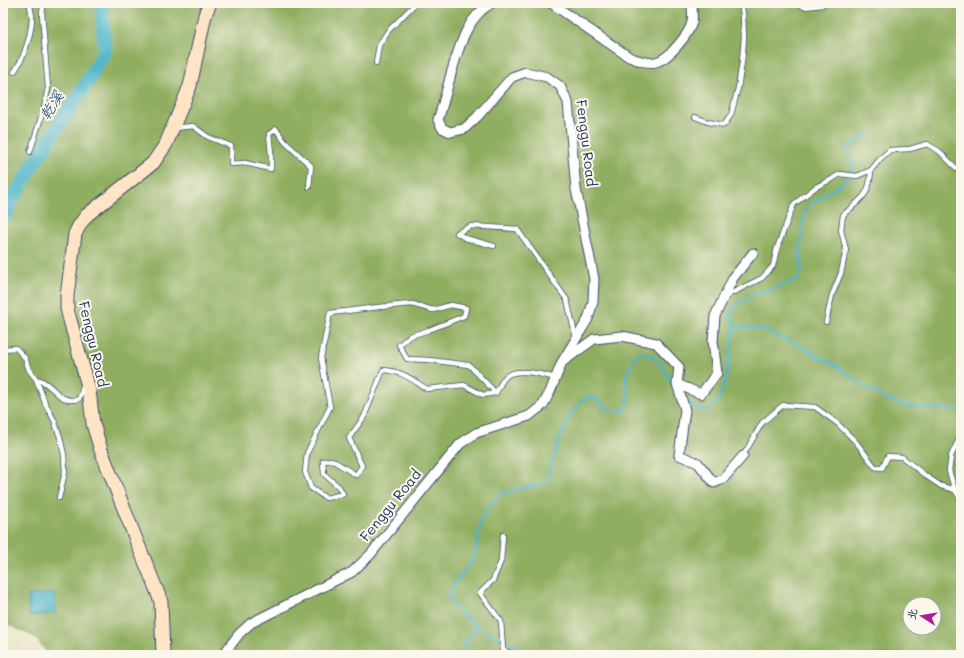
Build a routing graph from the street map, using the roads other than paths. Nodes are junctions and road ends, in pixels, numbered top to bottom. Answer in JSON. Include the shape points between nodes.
{"nodes":[{"id":1,"x":30,"y":3,"type":"edge"},
{"id":2,"x":44,"y":3,"type":"edge"},
{"id":3,"x":210,"y":3,"type":"edge"},
{"id":4,"x":416,"y":3,"type":"edge"},
{"id":5,"x":492,"y":3,"type":"edge"},
{"id":6,"x":551,"y":3,"type":"edge"},
{"id":7,"x":692,"y":3,"type":"edge"},
{"id":8,"x":741,"y":3,"type":"edge"},
{"id":9,"x":799,"y":3,"type":"edge"},
{"id":10,"x":824,"y":3,"type":"edge"},
{"id":11,"x":376,"y":63,"type":"dead end"},
{"id":12,"x":14,"y":72,"type":"dead end"},
{"id":13,"x":695,"y":117,"type":"dead end"},
{"id":14,"x":172,"y":128,"type":"junction"},
{"id":15,"x":30,"y":152,"type":"dead end"},
{"id":16,"x":870,"y":170,"type":"junction"},
{"id":17,"x":961,"y":171,"type":"edge"},
{"id":18,"x":309,"y":187,"type":"dead end"},
{"id":19,"x":494,"y":246,"type":"dead end"},
{"id":20,"x":753,"y":252,"type":"dead end"},
{"id":21,"x":724,"y":296,"type":"junction"},
{"id":22,"x":826,"y":322,"type":"dead end"},
{"id":23,"x":576,"y":338,"type":"junction"},
{"id":24,"x":3,"y":350,"type":"edge"},
{"id":25,"x":562,"y":362,"type":"junction"},
{"id":26,"x":86,"y":378,"type":"junction"},
{"id":27,"x":556,"y":378,"type":"junction"},
{"id":28,"x":36,"y":379,"type":"junction"},
{"id":29,"x":677,"y":384,"type":"junction"},
{"id":30,"x":496,"y":393,"type":"junction"},
{"id":31,"x":961,"y":434,"type":"edge"},
{"id":32,"x":743,"y":456,"type":"joint"},
{"id":33,"x":955,"y":490,"type":"junction"},
{"id":34,"x":58,"y":498,"type":"dead end"},
{"id":35,"x":961,"y":500,"type":"edge"},
{"id":36,"x":503,"y":535,"type":"dead end"},
{"id":37,"x":503,"y":648,"type":"junction"},
{"id":38,"x":162,"y":655,"type":"edge"},
{"id":39,"x":223,"y":655,"type":"edge"},
{"id":40,"x":498,"y":655,"type":"edge"},
{"id":41,"x":515,"y":655,"type":"edge"}],
"edges":[{"from":1,"to":12,"type":"lane","via":[[32,16],[28,39]]},
{"from":2,"to":15,"type":"lane","via":[[42,13],[48,88]]},
{"from":3,"to":14,"type":"street","name":"Fenggu Road","via":[[205,14],[190,86]]},
{"from":4,"to":11,"type":"lane","via":[[388,31],[379,45]]},
{"from":5,"to":23,"type":"street","name":"Fenggu Road","via":[[470,24],[461,40],[438,120],[442,128],[450,132],[464,129],[512,77],[526,72],[547,77],[560,86],[568,102],[576,189],[594,279],[593,302],[588,319]]},
{"from":6,"to":7,"type":"street","via":[[629,57],[656,62],[667,57],[680,44],[692,22]]},
{"from":8,"to":13,"type":"lane","via":[[744,38],[738,88],[731,115],[724,125]]},
{"from":9,"to":10,"type":"lane","via":[[804,7]]},
{"from":14,"to":18,"type":"lane","via":[[193,126],[208,137],[231,146],[230,164],[245,163],[271,169],[269,134],[276,129],[285,142],[311,166]]},
{"from":14,"to":26,"type":"street","name":"Fenggu Road","via":[[154,163],[87,215],[75,234],[67,310]]},
{"from":16,"to":17,"type":"lane","via":[[890,150],[910,149],[927,144]]},
{"from":16,"to":21,"type":"lane","via":[[857,176],[840,174],[816,187],[794,204],[773,266],[762,278]]},
{"from":16,"to":22,"type":"lane","via":[[870,183],[866,195],[843,215],[841,230],[846,250]]},
{"from":19,"to":23,"type":"lane","via":[[465,238],[457,233],[471,226],[517,229],[567,300]]},
{"from":20,"to":21,"type":"street","via":[[733,278]]},
{"from":21,"to":29,"type":"street","via":[[715,316],[713,341],[717,373],[701,394]]},
{"from":23,"to":25,"type":"street","name":"Fenggu Road"},
{"from":24,"to":28,"type":"lane","via":[[16,348],[25,358],[29,370]]},
{"from":25,"to":27,"type":"street","name":"Fenggu Road"},
{"from":25,"to":29,"type":"street","via":[[594,339],[622,336],[656,343],[679,367]]},
{"from":26,"to":28,"type":"lane","via":[[79,399],[71,401],[60,397],[44,381]]},
{"from":26,"to":38,"type":"street","name":"Fenggu Road","via":[[93,424],[101,450],[160,602]]},
{"from":27,"to":30,"type":"lane","via":[[525,371],[508,375]]},
{"from":27,"to":39,"type":"street","name":"Fenggu Road","via":[[543,405],[529,416],[476,433],[460,444],[370,555],[352,572],[251,623]]},
{"from":28,"to":34,"type":"lane","via":[[54,420],[64,455],[65,472]]},
{"from":29,"to":32,"type":"street","via":[[685,410],[679,455],[698,464],[714,483],[723,479]]},
{"from":30,"to":30,"type":"lane","via":[[484,395],[464,385],[427,389],[404,374],[383,370],[364,417],[349,438],[362,466],[356,475],[332,460],[323,461],[324,474],[344,494],[326,498],[311,488],[305,472],[307,454],[330,407],[321,358],[330,314],[379,306],[412,304],[433,310],[451,305],[466,308],[464,316],[410,336],[399,346],[407,359],[468,365]]},
{"from":31,"to":33,"type":"lane","via":[[951,456],[949,471]]},
{"from":32,"to":33,"type":"lane","via":[[762,423],[783,405],[815,407],[837,423],[875,467],[882,468],[888,456],[902,457],[941,486]]},
{"from":33,"to":35,"type":"lane"},
{"from":36,"to":37,"type":"lane","via":[[501,561],[493,580],[480,594],[500,621]]},
{"from":37,"to":40,"type":"lane"},
{"from":37,"to":41,"type":"lane"}]}
